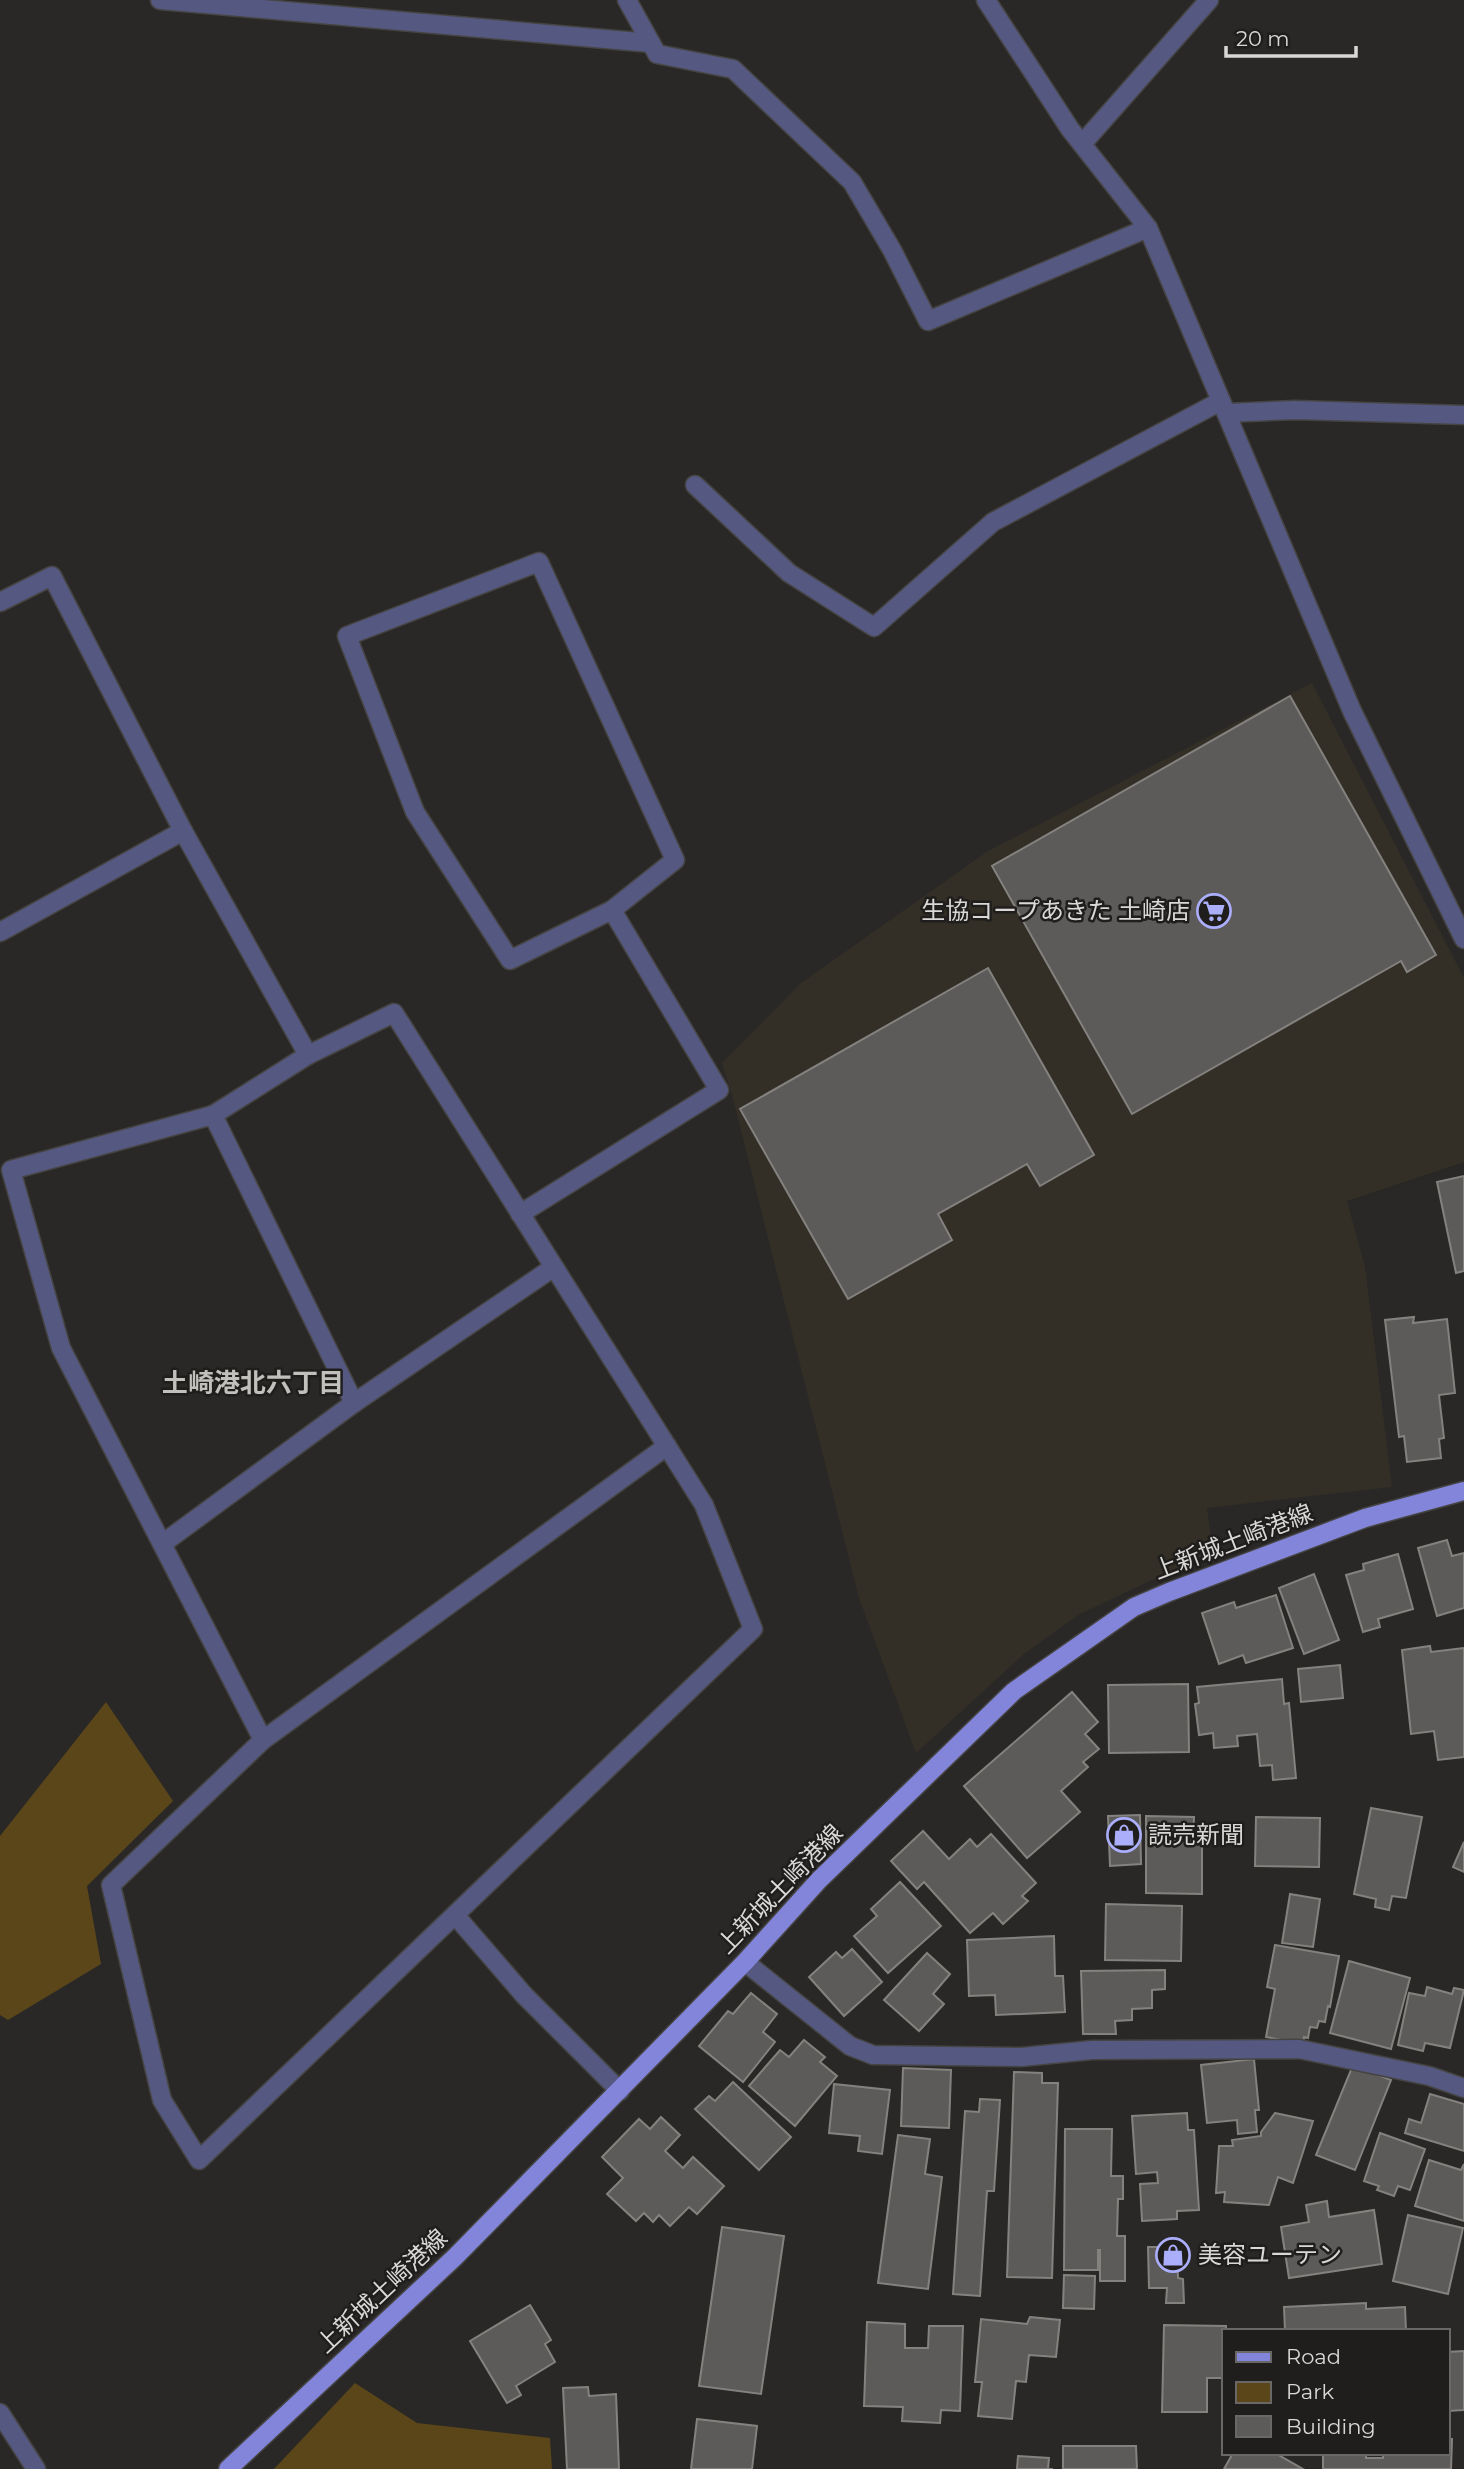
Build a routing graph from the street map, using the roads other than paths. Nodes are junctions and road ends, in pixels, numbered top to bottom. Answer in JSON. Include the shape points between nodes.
{"nodes":[{"id":1,"x":160,"y":0,"type":"edge"},
{"id":2,"x":627,"y":0,"type":"edge"},
{"id":3,"x":986,"y":0,"type":"edge"},
{"id":4,"x":1209,"y":0,"type":"edge"},
{"id":5,"x":651,"y":43,"type":"junction"},
{"id":6,"x":1082,"y":144,"type":"junction"},
{"id":7,"x":1148,"y":228,"type":"junction"},
{"id":8,"x":1224,"y":407,"type":"junction"},
{"id":9,"x":1464,"y":415,"type":"edge"},
{"id":10,"x":695,"y":485,"type":"dead end"},
{"id":11,"x":0,"y":603,"type":"edge"},
{"id":12,"x":183,"y":831,"type":"junction"},
{"id":13,"x":612,"y":910,"type":"junction"},
{"id":14,"x":0,"y":932,"type":"edge"},
{"id":15,"x":1464,"y":939,"type":"edge"},
{"id":16,"x":308,"y":1055,"type":"junction"},
{"id":17,"x":213,"y":1115,"type":"junction"},
{"id":18,"x":520,"y":1214,"type":"junction"},
{"id":19,"x":554,"y":1267,"type":"junction"},
{"id":20,"x":354,"y":1403,"type":"junction"},
{"id":21,"x":667,"y":1446,"type":"junction"},
{"id":22,"x":1464,"y":1491,"type":"edge"},
{"id":23,"x":162,"y":1544,"type":"junction"},
{"id":24,"x":263,"y":1740,"type":"junction"},
{"id":25,"x":455,"y":1915,"type":"junction"},
{"id":26,"x":745,"y":1962,"type":"junction"},
{"id":27,"x":1464,"y":2088,"type":"edge"},
{"id":28,"x":620,"y":2091,"type":"junction"},
{"id":29,"x":0,"y":2413,"type":"edge"},
{"id":30,"x":36,"y":2469,"type":"edge"},
{"id":31,"x":228,"y":2469,"type":"edge"}],
"edges":[{"from":1,"to":5,"type":"street"},
{"from":2,"to":5,"type":"street"},
{"from":3,"to":6,"type":"street"},
{"from":4,"to":6,"type":"street"},
{"from":5,"to":7,"type":"street","via":[[657,54],[733,69],[852,182],[928,321]]},
{"from":6,"to":7,"type":"street"},
{"from":7,"to":8,"type":"street"},
{"from":8,"to":9,"type":"street"},
{"from":8,"to":10,"type":"street","via":[[993,522],[874,627],[789,573]]},
{"from":8,"to":15,"type":"street","via":[[1352,711]]},
{"from":11,"to":12,"type":"street","via":[[52,576]]},
{"from":12,"to":14,"type":"street"},
{"from":12,"to":16,"type":"street"},
{"from":13,"to":13,"type":"street","via":[[510,960],[415,812],[347,636],[539,562],[675,860]]},
{"from":13,"to":18,"type":"street","via":[[719,1090]]},
{"from":16,"to":17,"type":"street"},
{"from":16,"to":18,"type":"street","via":[[394,1013]]},
{"from":17,"to":20,"type":"street"},
{"from":17,"to":23,"type":"street","via":[[11,1170],[61,1348]]},
{"from":18,"to":19,"type":"street"},
{"from":19,"to":20,"type":"street"},
{"from":19,"to":21,"type":"street"},
{"from":20,"to":23,"type":"street"},
{"from":21,"to":24,"type":"street"},
{"from":21,"to":25,"type":"street","via":[[704,1505],[753,1629]]},
{"from":22,"to":26,"type":"main road","name":"上新城土崎港線","via":[[1365,1518],[1134,1608],[1014,1691],[819,1880]]},
{"from":23,"to":24,"type":"street"},
{"from":24,"to":25,"type":"street","via":[[111,1885],[162,2100],[199,2160]]},
{"from":25,"to":28,"type":"street","via":[[524,1995]]},
{"from":26,"to":27,"type":"street","via":[[850,2046],[873,2055],[1022,2057],[1092,2050],[1299,2049],[1429,2076]]},
{"from":26,"to":28,"type":"main road","name":"上新城土崎港線"},
{"from":28,"to":31,"type":"main road","name":"上新城土崎港線","via":[[454,2257]]},
{"from":29,"to":30,"type":"street"}]}
